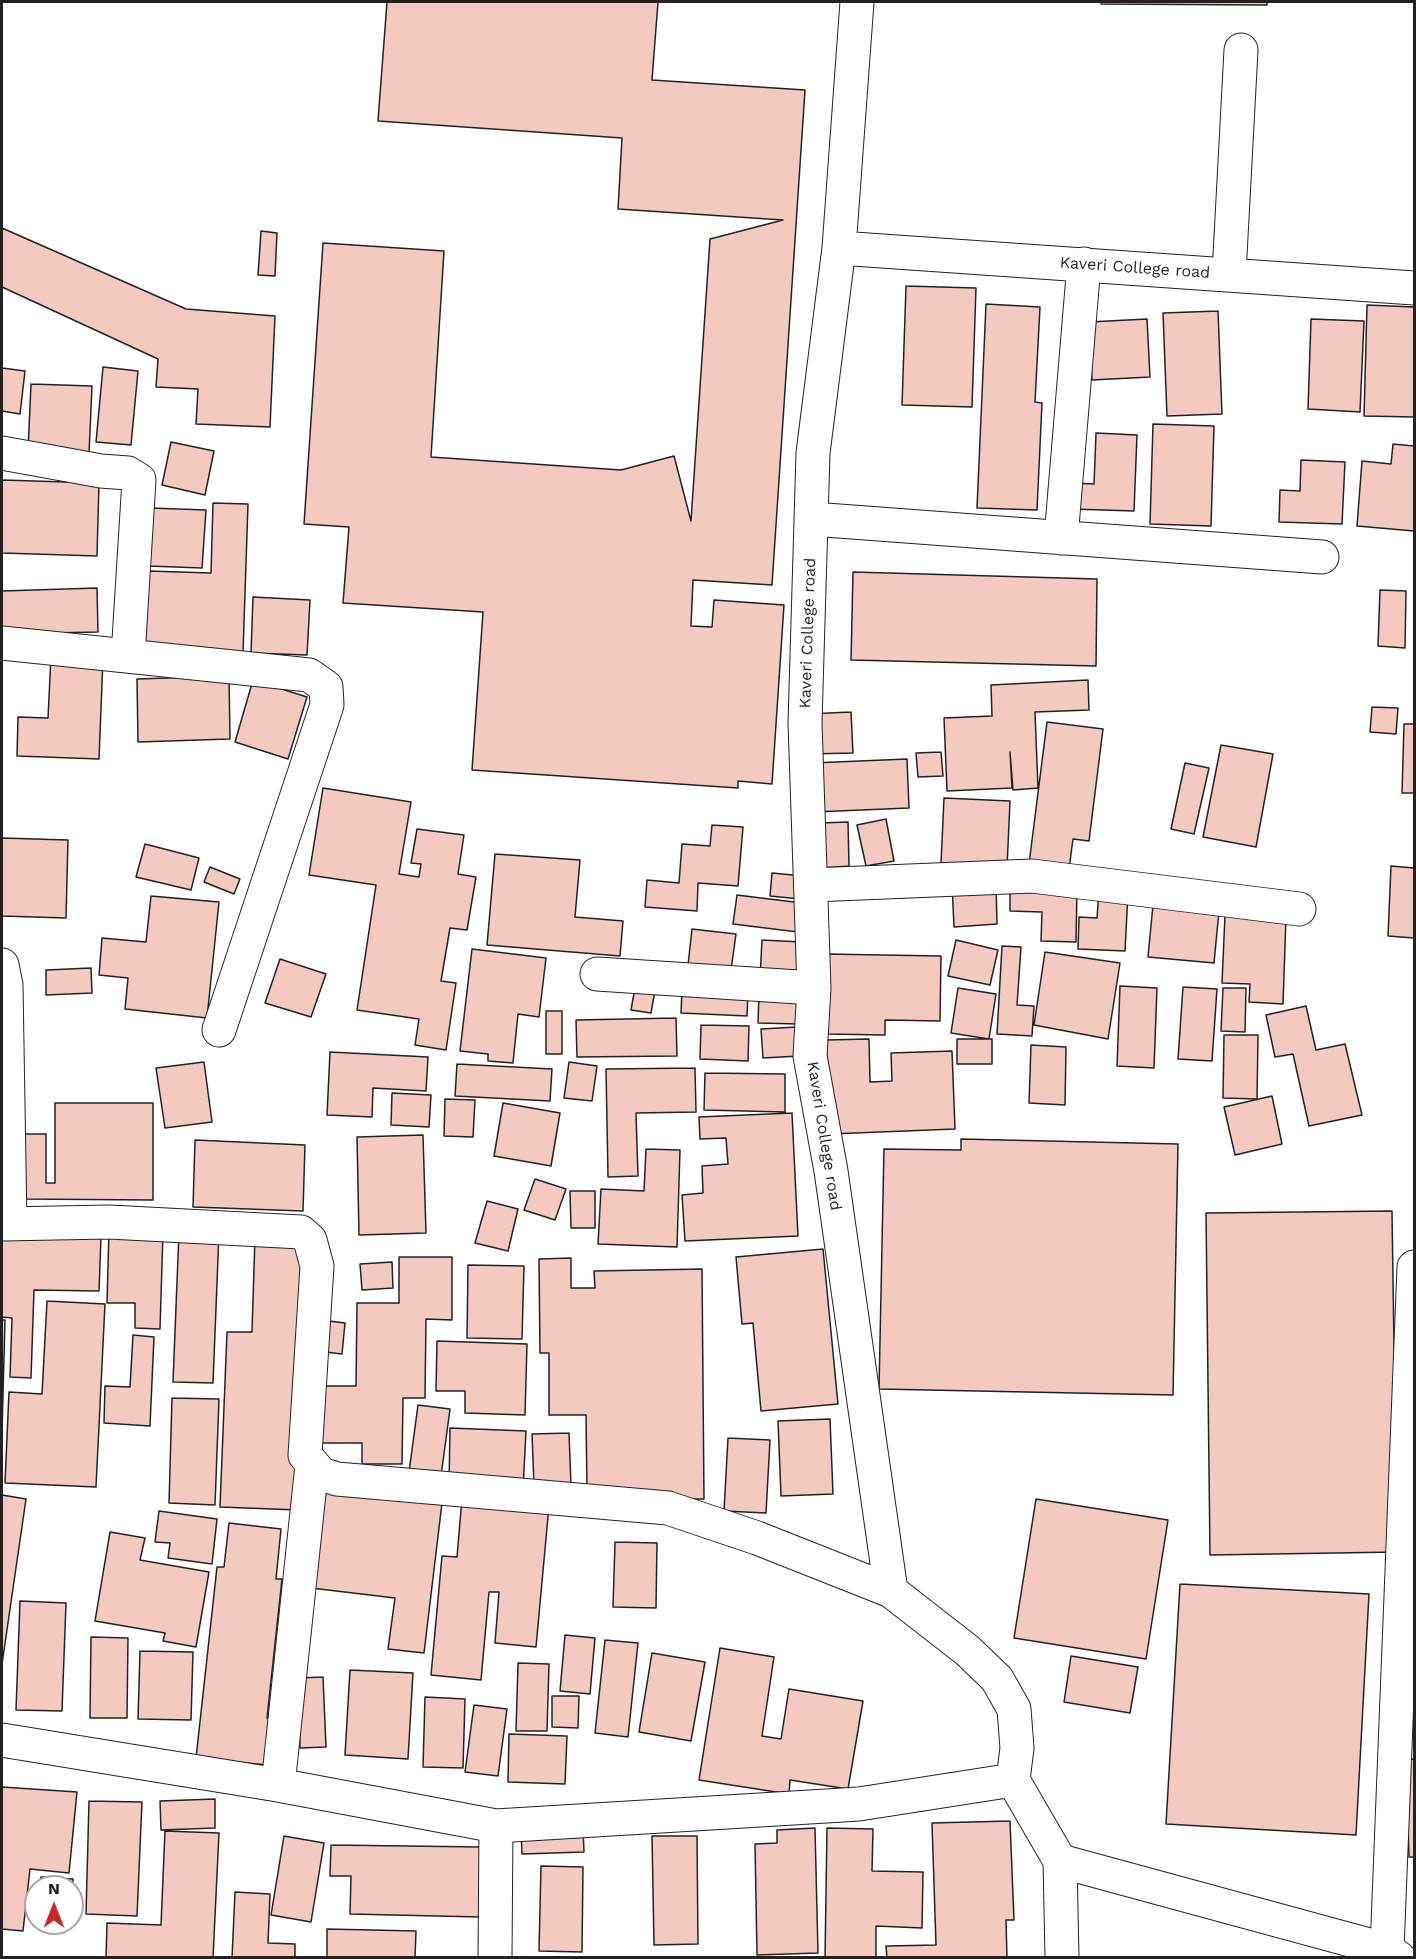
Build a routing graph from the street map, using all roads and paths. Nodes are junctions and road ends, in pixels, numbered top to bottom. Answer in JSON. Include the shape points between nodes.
{"nodes":[{"id":1,"x":857,"y":2,"type":"edge"},
{"id":2,"x":1241,"y":50,"type":"dead end"},
{"id":3,"x":839,"y":248,"type":"junction"},
{"id":4,"x":1084,"y":264,"type":"junction"},
{"id":5,"x":1229,"y":274,"type":"junction"},
{"id":6,"x":1414,"y":288,"type":"edge"},
{"id":7,"x":2,"y":453,"type":"edge"},
{"id":8,"x":812,"y":519,"type":"junction"},
{"id":9,"x":1061,"y":538,"type":"junction"},
{"id":10,"x":1323,"y":557,"type":"dead end"},
{"id":11,"x":2,"y":643,"type":"edge"},
{"id":12,"x":129,"y":656,"type":"junction"},
{"id":13,"x":812,"y":885,"type":"junction"},
{"id":14,"x":1299,"y":909,"type":"dead end"},
{"id":15,"x":2,"y":964,"type":"edge"},
{"id":16,"x":597,"y":974,"type":"dead end"},
{"id":17,"x":814,"y":988,"type":"junction"},
{"id":18,"x":219,"y":1030,"type":"dead end"},
{"id":19,"x":6,"y":1224,"type":"edge"},
{"id":20,"x":1414,"y":1267,"type":"edge"},
{"id":21,"x":312,"y":1466,"type":"junction"},
{"id":22,"x":891,"y":1591,"type":"junction"},
{"id":23,"x":2,"y":1740,"type":"edge"},
{"id":24,"x":1013,"y":1780,"type":"junction"},
{"id":25,"x":278,"y":1785,"type":"junction"},
{"id":26,"x":496,"y":1826,"type":"junction"},
{"id":27,"x":1060,"y":1861,"type":"junction"},
{"id":28,"x":1393,"y":1954,"type":"edge"},
{"id":29,"x":495,"y":1958,"type":"edge"},
{"id":30,"x":1062,"y":1958,"type":"edge"}],
"edges":[{"from":1,"to":3,"type":"street"},
{"from":2,"to":5,"type":"street"},
{"from":3,"to":4,"type":"street","name":"Kaveri College road"},
{"from":3,"to":8,"type":"street","name":"Kaveri College road","via":[[813,453]]},
{"from":4,"to":5,"type":"street","name":"Kaveri College road"},
{"from":4,"to":9,"type":"street"},
{"from":5,"to":6,"type":"street","name":"Kaveri College road"},
{"from":7,"to":12,"type":"street","via":[[129,473],[139,480]]},
{"from":8,"to":9,"type":"street"},
{"from":8,"to":13,"type":"street","name":"Kaveri College road","via":[[805,723]]},
{"from":9,"to":10,"type":"street"},
{"from":11,"to":12,"type":"street"},
{"from":12,"to":18,"type":"street","via":[[309,675],[326,687],[327,705]]},
{"from":13,"to":14,"type":"street","via":[[1032,876]]},
{"from":13,"to":17,"type":"street","name":"Kaveri College road"},
{"from":15,"to":19,"type":"street","via":[[6,984]]},
{"from":16,"to":17,"type":"street"},
{"from":17,"to":22,"type":"street","name":"Kaveri College road","via":[[810,1056],[831,1171]]},
{"from":19,"to":21,"type":"street","via":[[109,1222],[301,1232],[310,1240],[317,1266],[304,1439],[305,1455]]},
{"from":20,"to":28,"type":"street"},
{"from":21,"to":22,"type":"street","via":[[337,1479],[668,1508],[758,1538]]},
{"from":21,"to":25,"type":"street"},
{"from":22,"to":24,"type":"street","via":[[968,1651],[997,1679],[1014,1709],[1017,1748]]},
{"from":23,"to":25,"type":"street"},
{"from":24,"to":26,"type":"street","via":[[860,1804]]},
{"from":24,"to":27,"type":"street"},
{"from":25,"to":26,"type":"street"},
{"from":26,"to":29,"type":"street"},
{"from":27,"to":28,"type":"street"},
{"from":27,"to":30,"type":"street"}]}
